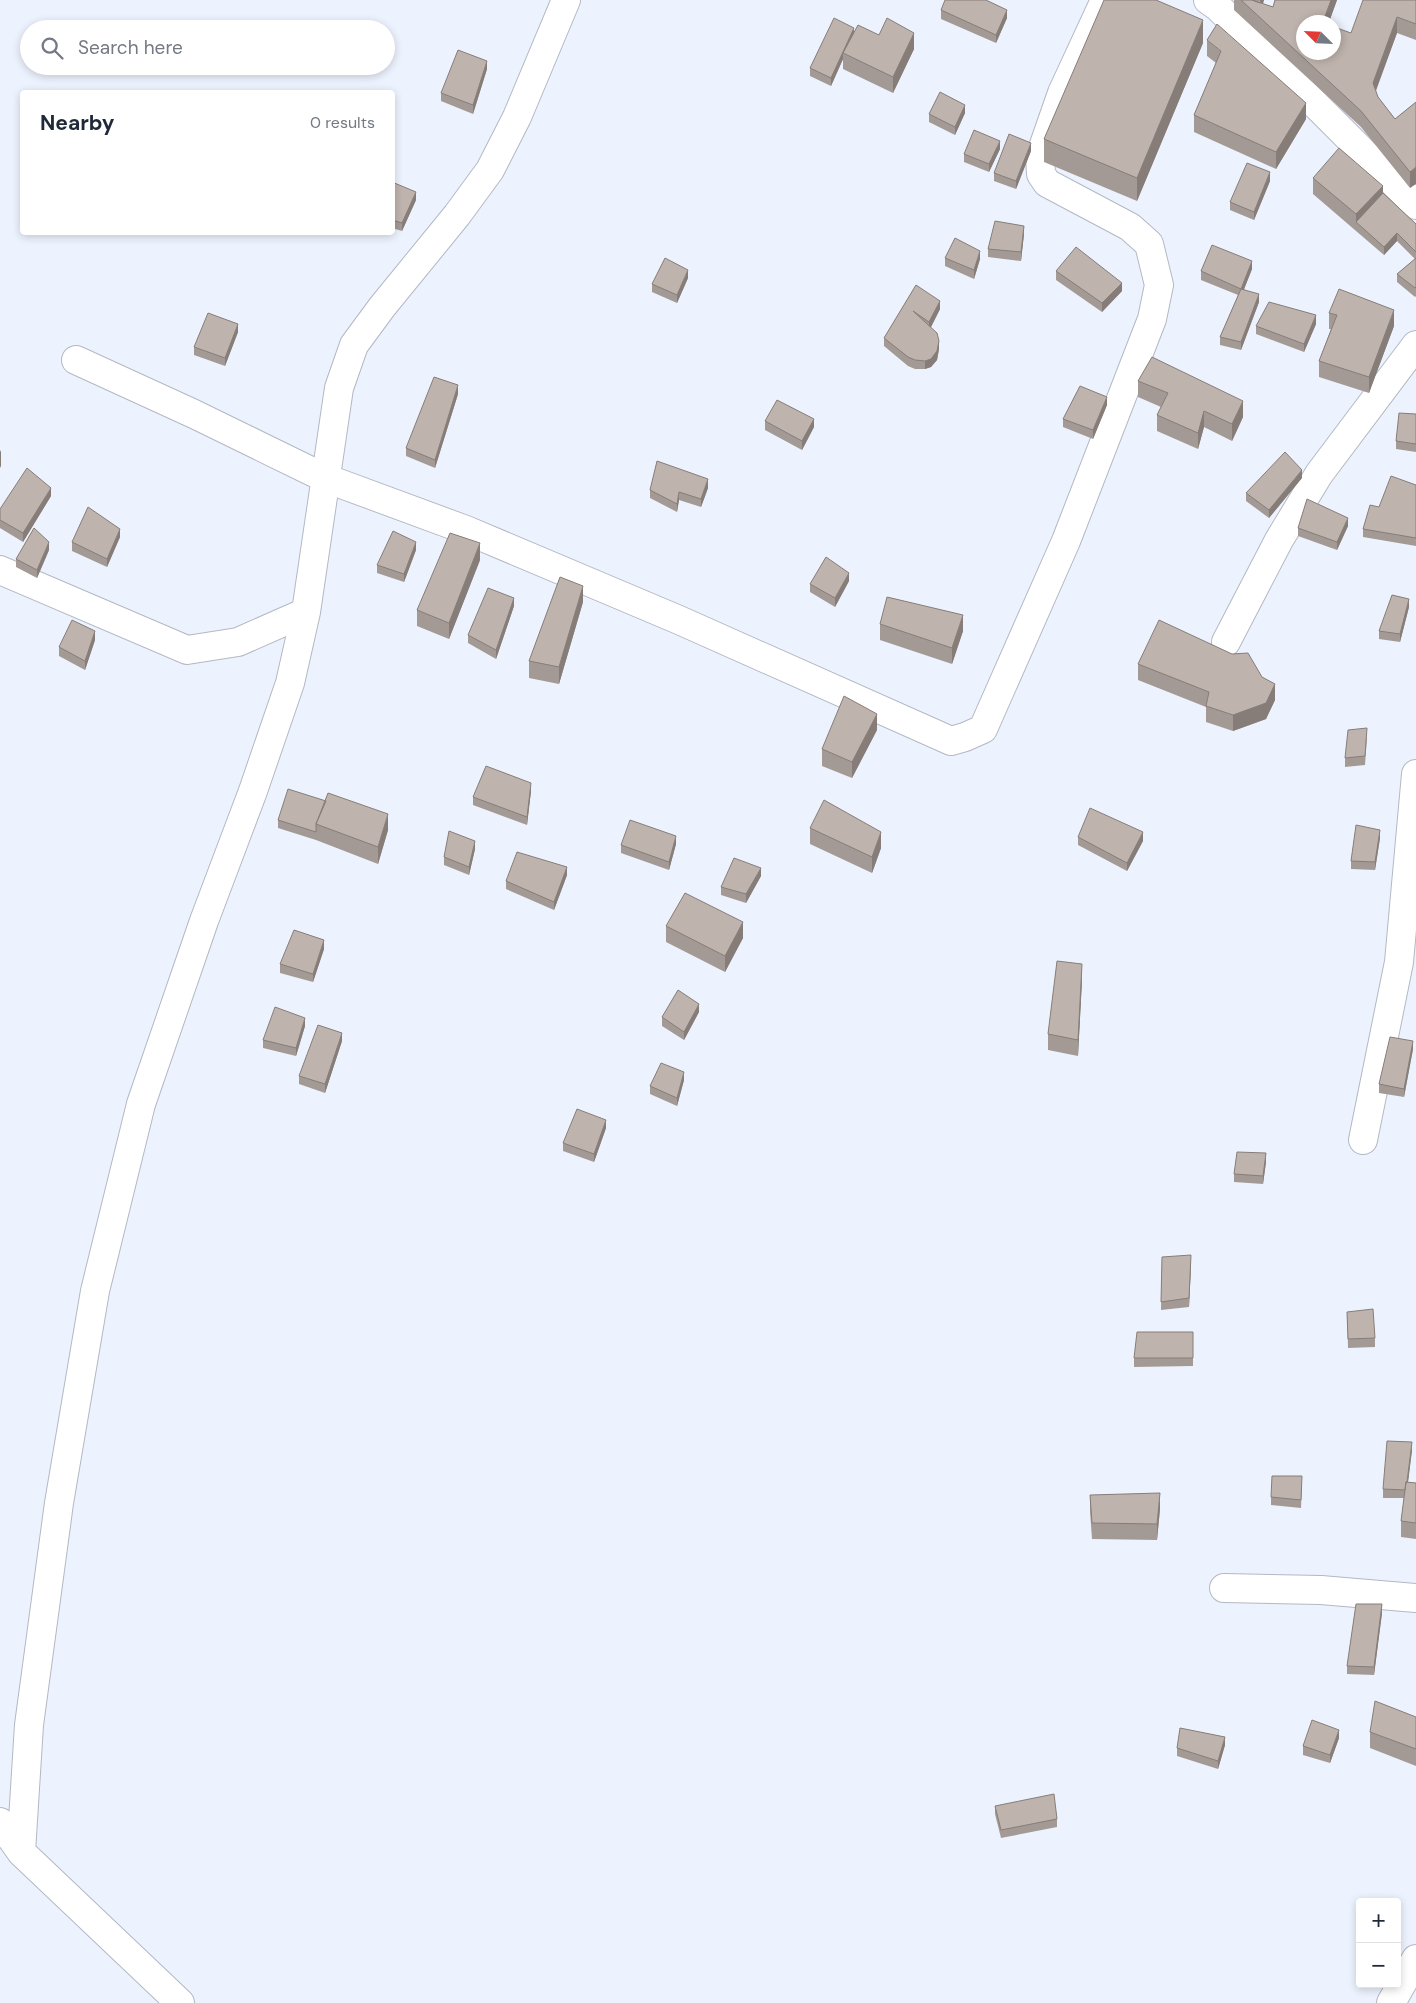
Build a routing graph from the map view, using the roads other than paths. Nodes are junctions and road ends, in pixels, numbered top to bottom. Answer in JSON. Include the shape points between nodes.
{"nodes":[{"id":1,"x":566,"y":0,"type":"edge"},
{"id":2,"x":1105,"y":0,"type":"edge"},
{"id":3,"x":1215,"y":2,"type":"edge"},
{"id":4,"x":1416,"y":205,"type":"edge"},
{"id":5,"x":1416,"y":344,"type":"edge"},
{"id":6,"x":76,"y":360,"type":"dead end"},
{"id":7,"x":325,"y":478,"type":"junction"},
{"id":8,"x":0,"y":570,"type":"edge"},
{"id":9,"x":306,"y":612,"type":"junction"},
{"id":10,"x":1226,"y":642,"type":"dead end"},
{"id":11,"x":1416,"y":774,"type":"edge"},
{"id":12,"x":1408,"y":964,"type":"edge"},
{"id":13,"x":1363,"y":1140,"type":"dead end"},
{"id":14,"x":1224,"y":1588,"type":"dead end"},
{"id":15,"x":1416,"y":1598,"type":"edge"},
{"id":16,"x":0,"y":1822,"type":"edge"},
{"id":17,"x":21,"y":1852,"type":"junction"},
{"id":18,"x":1416,"y":1959,"type":"edge"},
{"id":19,"x":180,"y":2003,"type":"edge"},
{"id":20,"x":1391,"y":2003,"type":"edge"}],
"edges":[{"from":1,"to":7,"type":"street","via":[[517,117],[490,170],[354,345],[339,388]]},
{"from":2,"to":7,"type":"street","via":[[1062,93],[1040,156],[1041,174],[1047,184],[1130,227],[1149,244],[1159,285],[1141,352],[1066,541],[982,729],[951,741],[483,537]]},
{"from":3,"to":4,"type":"street"},
{"from":5,"to":10,"type":"street","via":[[1319,474],[1279,540]]},
{"from":6,"to":7,"type":"street"},
{"from":7,"to":9,"type":"street"},
{"from":8,"to":9,"type":"street","via":[[187,650],[238,642]]},
{"from":9,"to":17,"type":"street","via":[[290,683],[141,1104],[95,1291],[59,1503],[30,1715]]},
{"from":11,"to":12,"type":"street"},
{"from":12,"to":13,"type":"street"},
{"from":14,"to":15,"type":"street","via":[[1321,1590]]},
{"from":16,"to":17,"type":"street"},
{"from":17,"to":19,"type":"street"},
{"from":18,"to":20,"type":"street"}]}
